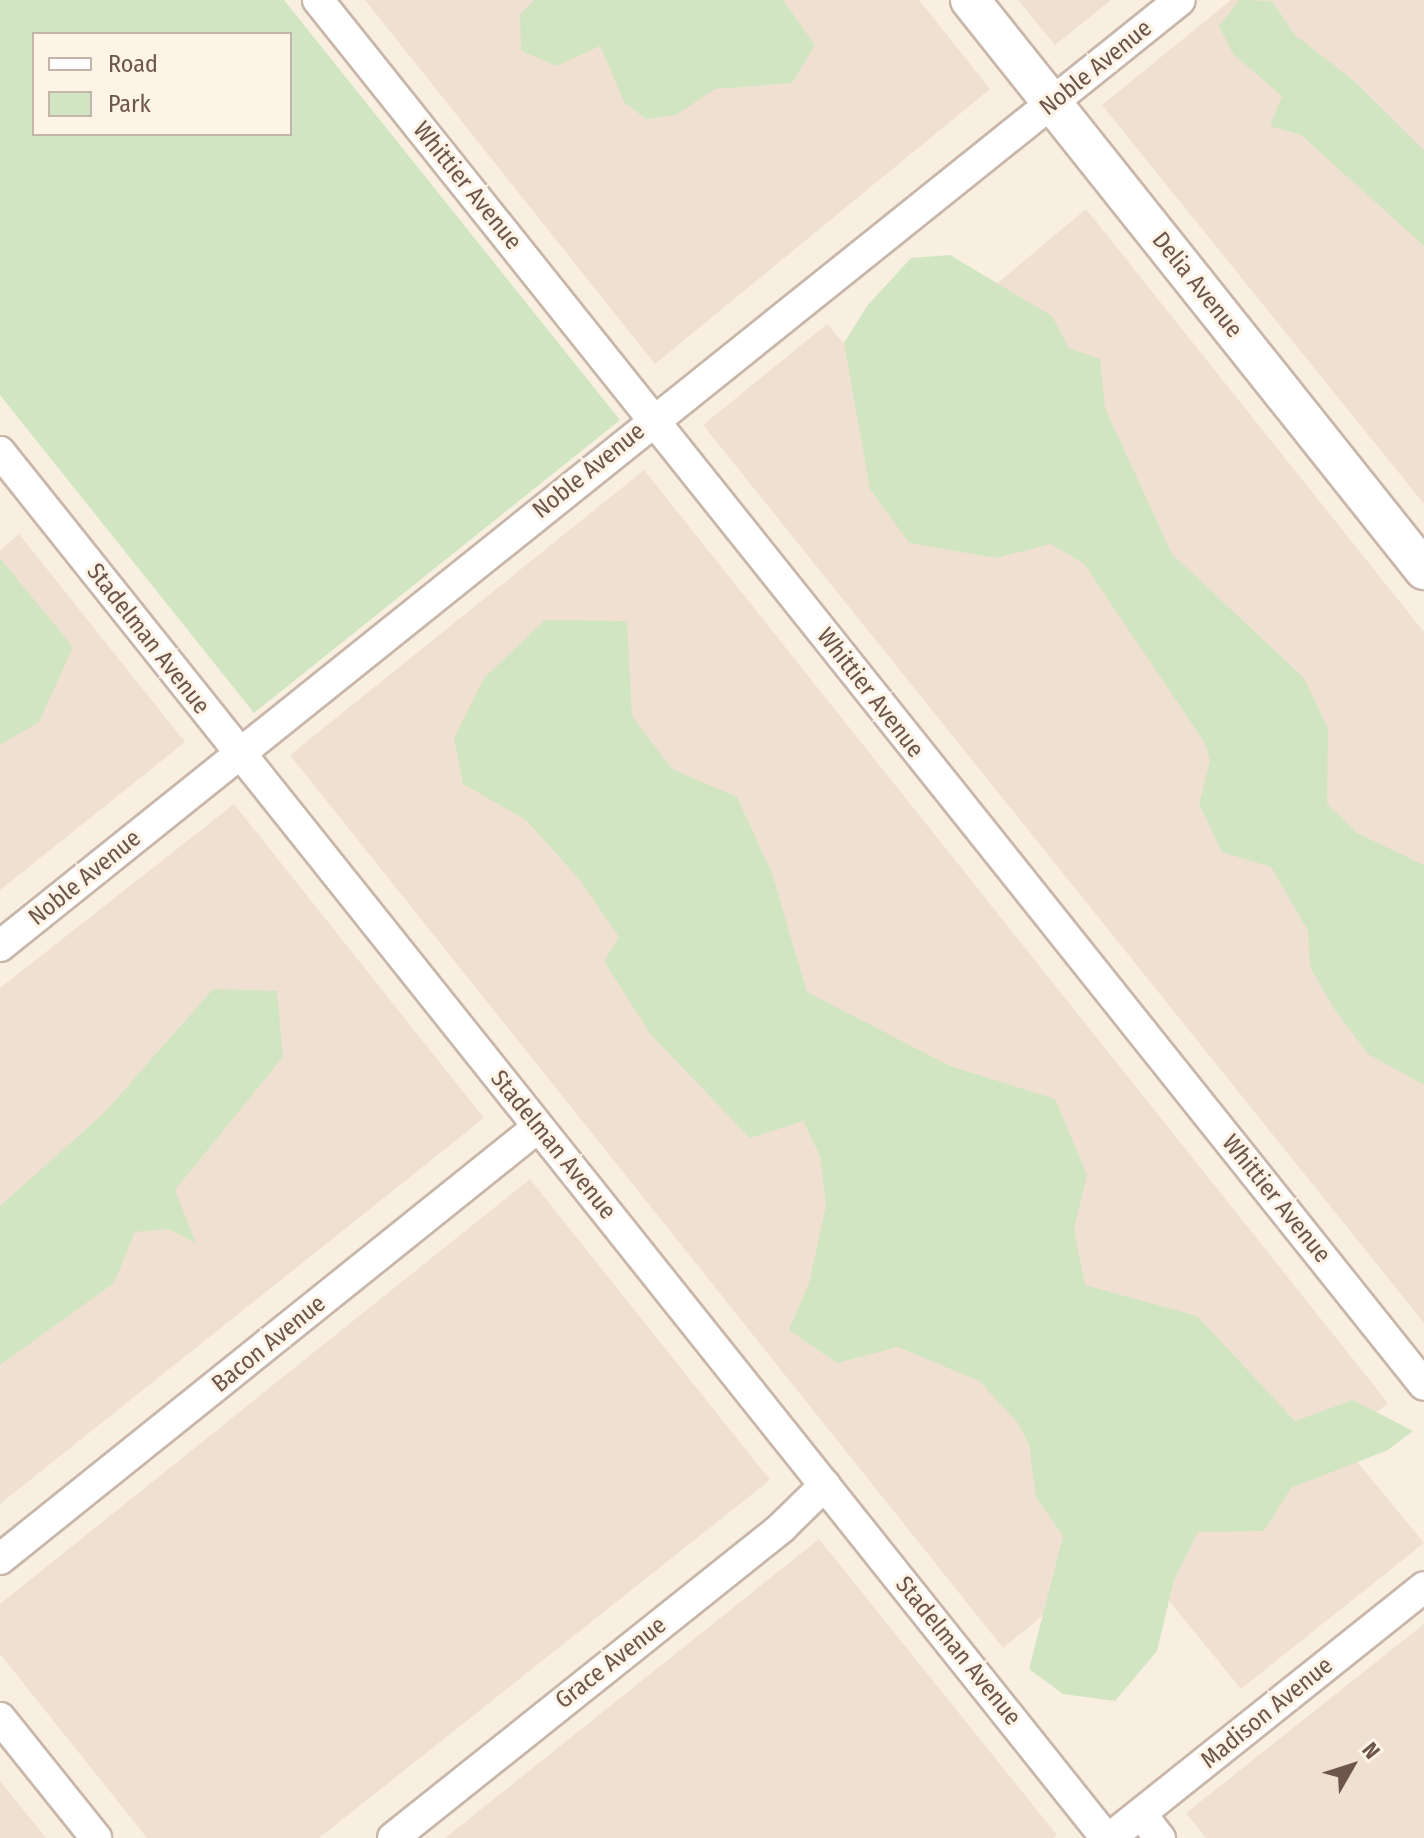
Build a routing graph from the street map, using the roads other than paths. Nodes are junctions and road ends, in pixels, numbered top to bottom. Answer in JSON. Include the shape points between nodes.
{"nodes":[{"id":1,"x":318,"y":0,"type":"edge"},
{"id":2,"x":970,"y":0,"type":"edge"},
{"id":3,"x":1180,"y":0,"type":"edge"},
{"id":4,"x":1052,"y":103,"type":"junction"},
{"id":5,"x":652,"y":420,"type":"junction"},
{"id":6,"x":0,"y":452,"type":"edge"},
{"id":7,"x":1424,"y":570,"type":"edge"},
{"id":8,"x":240,"y":754,"type":"junction"},
{"id":9,"x":0,"y":946,"type":"edge"},
{"id":10,"x":538,"y":1127,"type":"junction"},
{"id":11,"x":1424,"y":1385,"type":"edge"},
{"id":12,"x":825,"y":1485,"type":"junction"},
{"id":13,"x":0,"y":1559,"type":"edge"},
{"id":14,"x":1424,"y":1587,"type":"edge"},
{"id":15,"x":0,"y":1718,"type":"edge"},
{"id":16,"x":1141,"y":1814,"type":"junction"},
{"id":17,"x":96,"y":1838,"type":"edge"},
{"id":18,"x":393,"y":1838,"type":"edge"},
{"id":19,"x":1108,"y":1838,"type":"edge"},
{"id":20,"x":1160,"y":1838,"type":"edge"}],
"edges":[{"from":1,"to":5,"type":"street","name":"Whittier Avenue"},
{"from":2,"to":4,"type":"street","name":"Delia Avenue"},
{"from":3,"to":4,"type":"street","name":"Noble Avenue"},
{"from":4,"to":5,"type":"street","name":"Noble Avenue"},
{"from":4,"to":7,"type":"street","name":"Delia Avenue"},
{"from":5,"to":8,"type":"street","name":"Noble Avenue"},
{"from":5,"to":11,"type":"street","name":"Whittier Avenue"},
{"from":6,"to":8,"type":"street","name":"Stadelman Avenue"},
{"from":8,"to":9,"type":"street","name":"Noble Avenue"},
{"from":8,"to":10,"type":"street","name":"Stadelman Avenue"},
{"from":10,"to":12,"type":"street","name":"Stadelman Avenue"},
{"from":10,"to":13,"type":"street","name":"Bacon Avenue"},
{"from":12,"to":18,"type":"street","name":"Grace Avenue","via":[[782,1527]]},
{"from":12,"to":19,"type":"street","name":"Stadelman Avenue"},
{"from":14,"to":16,"type":"street","name":"Madison Avenue"},
{"from":15,"to":17,"type":"street"},
{"from":16,"to":19,"type":"street","name":"Madison Avenue"},
{"from":16,"to":20,"type":"street"}]}
